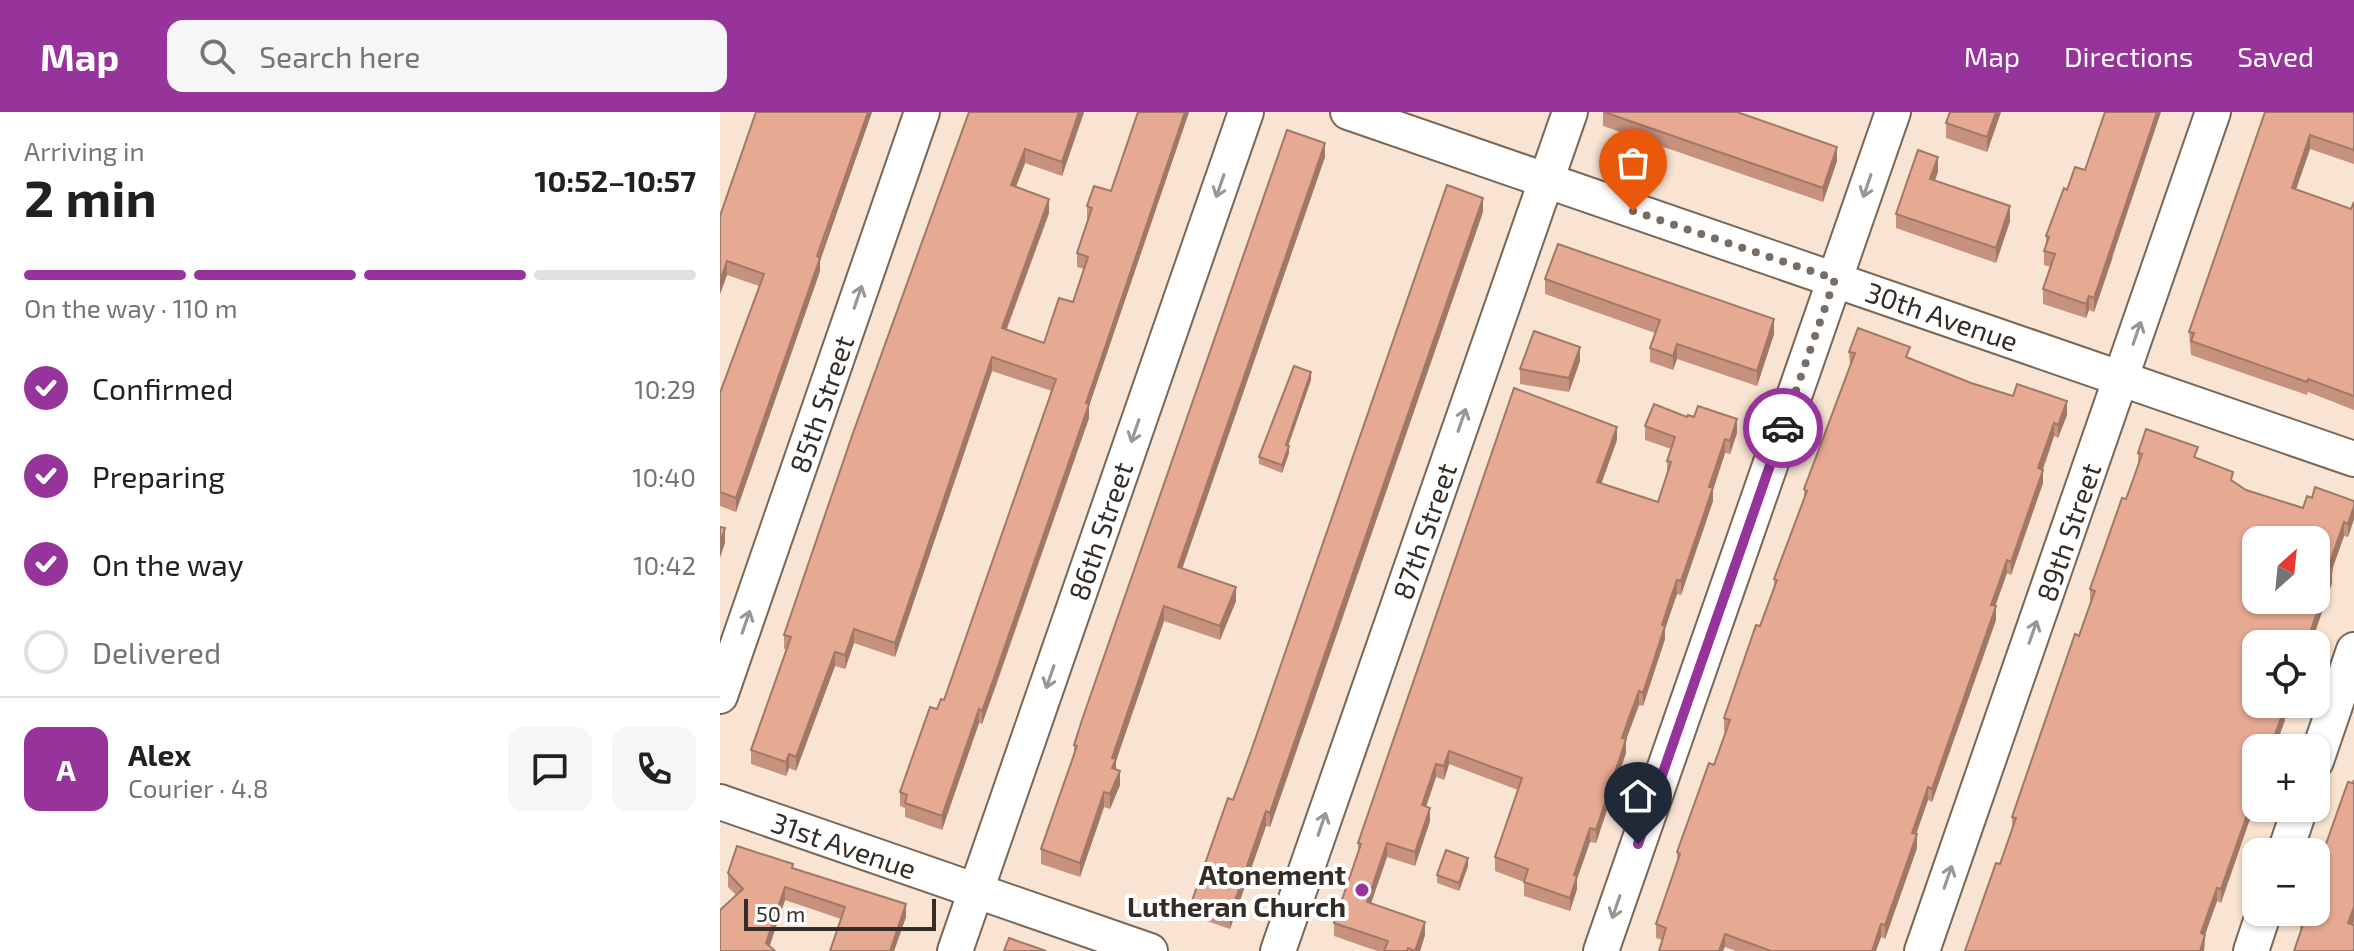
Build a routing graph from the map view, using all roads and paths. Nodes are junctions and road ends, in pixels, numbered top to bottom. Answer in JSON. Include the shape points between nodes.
{"nodes":[{"id":1,"x":922,"y":112,"type":"edge"},
{"id":2,"x":1246,"y":112,"type":"edge"},
{"id":3,"x":1348,"y":112,"type":"edge"},
{"id":4,"x":1570,"y":112,"type":"edge"},
{"id":5,"x":1893,"y":112,"type":"edge"},
{"id":6,"x":2213,"y":112,"type":"edge"},
{"id":7,"x":1545,"y":181,"type":"junction"},
{"id":8,"x":1835,"y":279,"type":"junction"},
{"id":9,"x":2122,"y":377,"type":"junction"},
{"id":10,"x":2354,"y":459,"type":"edge"},
{"id":11,"x":2354,"y":650,"type":"edge"},
{"id":12,"x":720,"y":696,"type":"edge"},
{"id":13,"x":2325,"y":734,"type":"edge"},
{"id":14,"x":720,"y":802,"type":"edge"},
{"id":15,"x":976,"y":891,"type":"junction"},
{"id":16,"x":2259,"y":926,"type":"edge"},
{"id":17,"x":955,"y":951,"type":"edge"},
{"id":18,"x":1150,"y":951,"type":"edge"},
{"id":19,"x":1278,"y":951,"type":"edge"},
{"id":20,"x":1601,"y":951,"type":"edge"},
{"id":21,"x":1922,"y":951,"type":"edge"},
{"id":22,"x":2251,"y":951,"type":"edge"}],
"edges":[{"from":12,"to":1,"type":"street","name":"85th Street","one_way":true},
{"from":2,"to":15,"type":"street","name":"86th Street","one_way":true},
{"from":3,"to":7,"type":"street","name":"30th Avenue"},
{"from":4,"to":7,"type":"street","name":"87th Street"},
{"from":5,"to":8,"type":"street","one_way":true},
{"from":9,"to":6,"type":"street","name":"89th Street","one_way":true},
{"from":7,"to":8,"type":"street","name":"30th Avenue"},
{"from":19,"to":7,"type":"street","name":"87th Street","one_way":true},
{"from":8,"to":9,"type":"street","name":"30th Avenue"},
{"from":8,"to":20,"type":"street","one_way":true},
{"from":9,"to":10,"type":"street","name":"30th Avenue"},
{"from":21,"to":9,"type":"street","name":"89th Street","one_way":true},
{"from":11,"to":13,"type":"street"},
{"from":14,"to":15,"type":"street","name":"31st Avenue"},
{"from":15,"to":17,"type":"street","name":"86th Street"},
{"from":15,"to":18,"type":"street","name":"31st Avenue"},
{"from":16,"to":22,"type":"street"}]}
